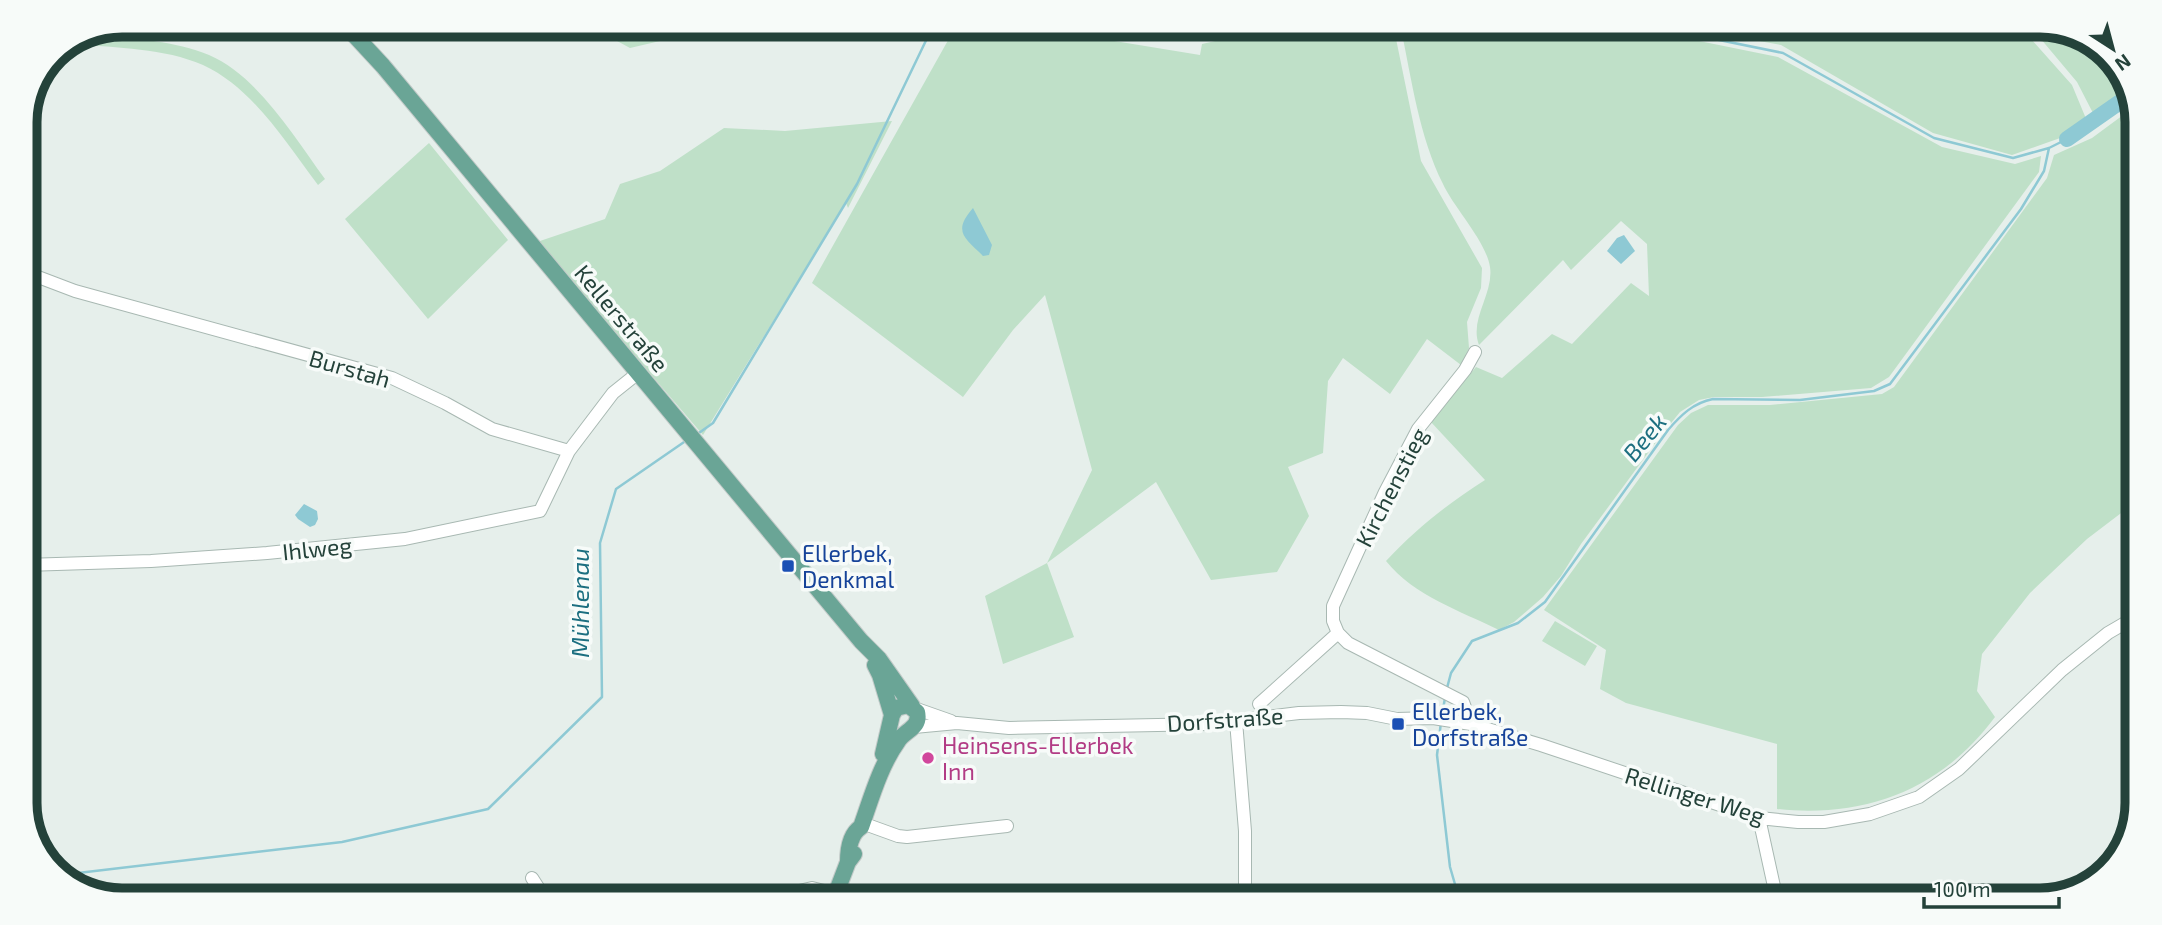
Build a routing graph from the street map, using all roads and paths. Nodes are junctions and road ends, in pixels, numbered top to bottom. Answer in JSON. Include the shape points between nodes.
{"nodes":[{"id":1,"x":359,"y":37,"type":"edge"},
{"id":2,"x":37,"y":277,"type":"edge"},
{"id":3,"x":1475,"y":352,"type":"dead end"},
{"id":4,"x":638,"y":373,"type":"junction"},
{"id":5,"x":569,"y":451,"type":"junction"},
{"id":6,"x":37,"y":565,"type":"edge"},
{"id":7,"x":2125,"y":623,"type":"edge"},
{"id":8,"x":1338,"y":632,"type":"junction"},
{"id":9,"x":861,"y":641,"type":"junction"},
{"id":10,"x":1259,"y":704,"type":"dead end"},
{"id":11,"x":913,"y":707,"type":"junction"},
{"id":12,"x":892,"y":718,"type":"junction"},
{"id":13,"x":1449,"y":720,"type":"joint"},
{"id":14,"x":1236,"y":721,"type":"junction"},
{"id":15,"x":957,"y":723,"type":"junction"},
{"id":16,"x":1471,"y":724,"type":"junction"},
{"id":17,"x":911,"y":728,"type":"junction"},
{"id":18,"x":875,"y":787,"type":"junction"},
{"id":19,"x":1759,"y":818,"type":"junction"},
{"id":20,"x":861,"y":825,"type":"junction"},
{"id":21,"x":1007,"y":826,"type":"dead end"},
{"id":22,"x":532,"y":878,"type":"dead end"},
{"id":23,"x":539,"y":888,"type":"edge"},
{"id":24,"x":839,"y":888,"type":"edge"},
{"id":25,"x":1245,"y":888,"type":"edge"},
{"id":26,"x":1774,"y":888,"type":"edge"}],
"edges":[{"from":1,"to":4,"type":"main road","name":"Kellerstraße"},
{"from":2,"to":5,"type":"street","name":"Burstah","via":[[392,378],[492,429]]},
{"from":3,"to":8,"type":"street","name":"Kirchenstieg","via":[[1418,429],[1385,492],[1334,606]]},
{"from":4,"to":5,"type":"street","via":[[613,393]]},
{"from":4,"to":9,"type":"main road","name":"Kellerstraße"},
{"from":5,"to":6,"type":"street","name":"Ihlweg","via":[[540,511],[405,539],[267,553]]},
{"from":7,"to":19,"type":"street","name":"Rellinger Weg","via":[[2062,670],[1959,769],[1919,797],[1870,814],[1824,822]]},
{"from":8,"to":10,"type":"street"},
{"from":8,"to":16,"type":"street","via":[[1348,643],[1463,702]]},
{"from":9,"to":11,"type":"main road","name":"Kellerstraße"},
{"from":9,"to":12,"type":"main road","name":"Kellerstraße","via":[[880,675]]},
{"from":11,"to":12,"type":"main road","via":[[900,706]]},
{"from":11,"to":15,"type":"street","name":"Dorfstraße"},
{"from":11,"to":17,"type":"main road","via":[[918,716]]},
{"from":12,"to":17,"type":"main road","via":[[897,728]]},
{"from":12,"to":18,"type":"main road"},
{"from":13,"to":14,"type":"street","name":"Dorfstraße","via":[[1299,713]]},
{"from":13,"to":16,"type":"street","name":"Rellinger Weg"},
{"from":14,"to":15,"type":"street","name":"Dorfstraße","via":[[1009,727]]},
{"from":14,"to":25,"type":"street"},
{"from":15,"to":17,"type":"street","name":"Dorfstraße"},
{"from":16,"to":19,"type":"street","name":"Rellinger Weg"},
{"from":17,"to":18,"type":"main road","via":[[897,742]]},
{"from":18,"to":20,"type":"main road"},
{"from":19,"to":26,"type":"street"},
{"from":20,"to":21,"type":"street","via":[[907,837]]},
{"from":20,"to":24,"type":"main road","via":[[852,839]]},
{"from":22,"to":23,"type":"street"}]}
